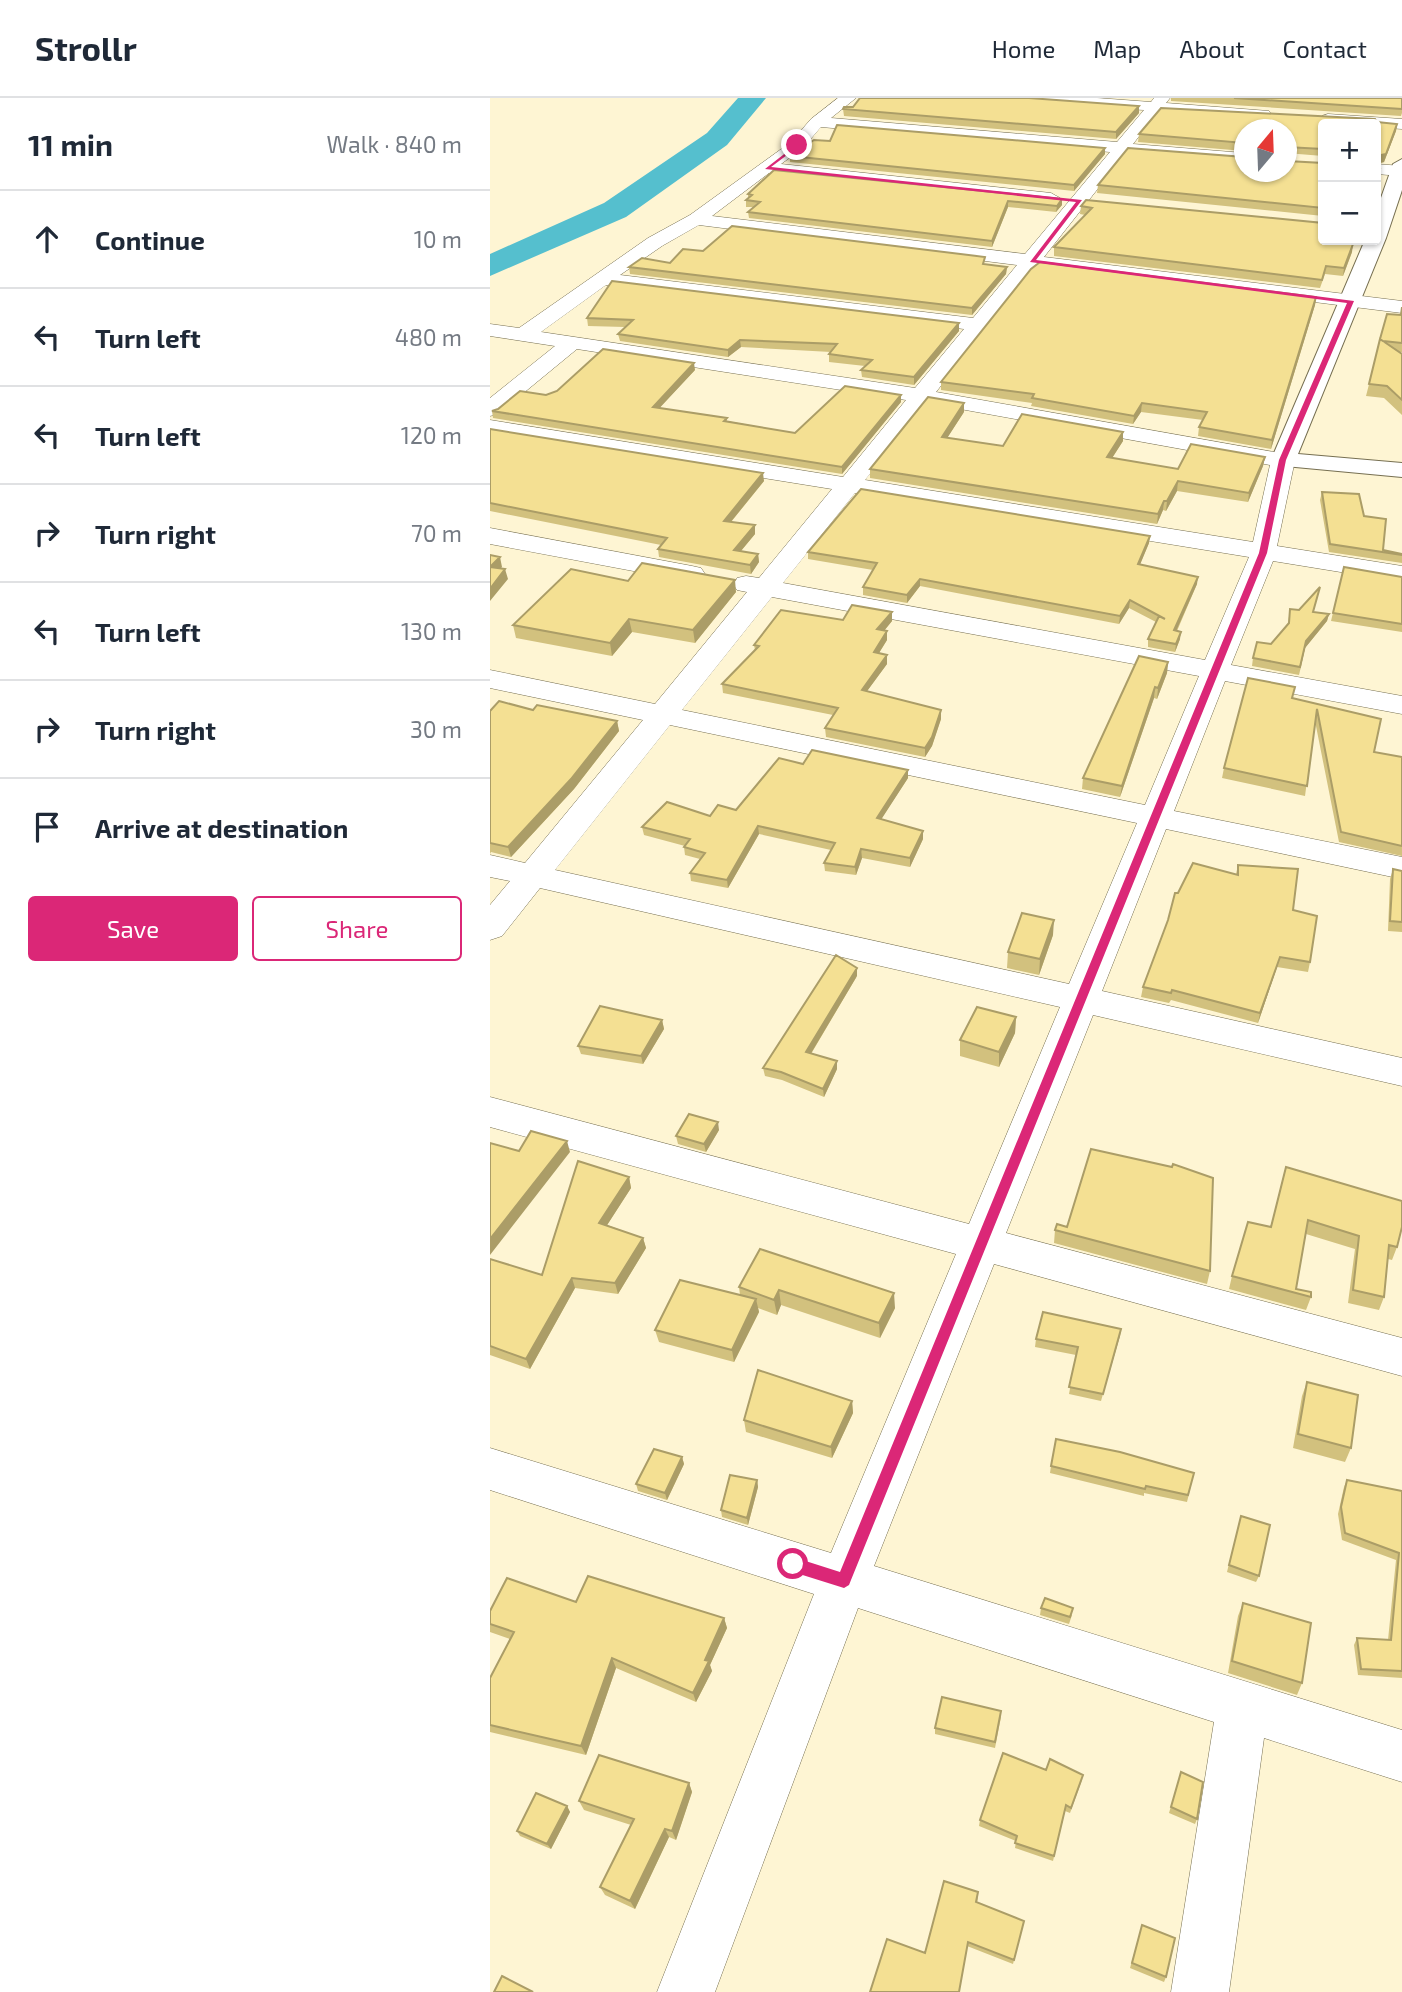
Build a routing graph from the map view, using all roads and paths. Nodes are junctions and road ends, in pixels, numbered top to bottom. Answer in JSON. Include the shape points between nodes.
{"nodes":[{"id":1,"x":848,"y":98,"type":"edge"},
{"id":2,"x":1030,"y":98,"type":"edge"},
{"id":3,"x":1159,"y":102,"type":"edge"},
{"id":4,"x":1279,"y":115,"type":"edge"},
{"id":5,"x":1306,"y":117,"type":"edge"},
{"id":6,"x":817,"y":122,"type":"junction"},
{"id":7,"x":1402,"y":124,"type":"edge"},
{"id":8,"x":1124,"y":148,"type":"junction"},
{"id":9,"x":1234,"y":157,"type":"edge"},
{"id":10,"x":767,"y":168,"type":"junction"},
{"id":11,"x":1381,"y":169,"type":"edge"},
{"id":12,"x":1401,"y":169,"type":"edge"},
{"id":13,"x":1087,"y":202,"type":"junction"},
{"id":14,"x":696,"y":219,"type":"junction"},
{"id":15,"x":1381,"y":221,"type":"edge"},
{"id":16,"x":1372,"y":245,"type":"edge"},
{"id":17,"x":1032,"y":261,"type":"junction"},
{"id":18,"x":601,"y":279,"type":"junction"},
{"id":19,"x":1351,"y":301,"type":"junction"},
{"id":20,"x":1402,"y":307,"type":"edge"},
{"id":21,"x":980,"y":325,"type":"junction"},
{"id":22,"x":490,"y":330,"type":"edge"},
{"id":23,"x":523,"y":335,"type":"junction"},
{"id":24,"x":573,"y":342,"type":"junction"},
{"id":25,"x":922,"y":396,"type":"junction"},
{"id":26,"x":490,"y":409,"type":"edge"},
{"id":27,"x":490,"y":427,"type":"edge"},
{"id":28,"x":1283,"y":460,"type":"junction"},
{"id":29,"x":1402,"y":470,"type":"edge"},
{"id":30,"x":849,"y":486,"type":"junction"},
{"id":31,"x":490,"y":536,"type":"edge"},
{"id":32,"x":1263,"y":553,"type":"junction"},
{"id":33,"x":1402,"y":574,"type":"edge"},
{"id":34,"x":766,"y":588,"type":"junction"},
{"id":35,"x":1216,"y":670,"type":"junction"},
{"id":36,"x":490,"y":679,"type":"edge"},
{"id":37,"x":1402,"y":705,"type":"edge"},
{"id":38,"x":662,"y":716,"type":"junction"},
{"id":39,"x":1156,"y":816,"type":"junction"},
{"id":40,"x":490,"y":866,"type":"edge"},
{"id":41,"x":1402,"y":868,"type":"edge"},
{"id":42,"x":533,"y":876,"type":"junction"},
{"id":43,"x":490,"y":928,"type":"edge"},
{"id":44,"x":1081,"y":1000,"type":"junction"},
{"id":45,"x":1402,"y":1072,"type":"edge"},
{"id":46,"x":490,"y":1112,"type":"edge"},
{"id":47,"x":981,"y":1245,"type":"junction"},
{"id":48,"x":1402,"y":1357,"type":"edge"},
{"id":49,"x":490,"y":1469,"type":"edge"},
{"id":50,"x":844,"y":1580,"type":"junction"},
{"id":51,"x":1243,"y":1706,"type":"junction"},
{"id":52,"x":1402,"y":1756,"type":"edge"},
{"id":53,"x":686,"y":1992,"type":"edge"},
{"id":54,"x":1200,"y":1992,"type":"edge"}],
"edges":[{"from":1,"to":6,"type":"street"},
{"from":2,"to":3,"type":"street"},
{"from":3,"to":4,"type":"street"},
{"from":3,"to":8,"type":"street"},
{"from":5,"to":7,"type":"street"},
{"from":6,"to":8,"type":"street"},
{"from":6,"to":10,"type":"street"},
{"from":8,"to":9,"type":"street"},
{"from":8,"to":13,"type":"street"},
{"from":10,"to":13,"type":"street"},
{"from":10,"to":14,"type":"street"},
{"from":11,"to":12,"type":"street"},
{"from":12,"to":15,"type":"main road"},
{"from":13,"to":17,"type":"street"},
{"from":14,"to":17,"type":"street"},
{"from":14,"to":18,"type":"street"},
{"from":16,"to":19,"type":"main road"},
{"from":17,"to":19,"type":"street"},
{"from":17,"to":21,"type":"street"},
{"from":18,"to":21,"type":"street"},
{"from":18,"to":23,"type":"street"},
{"from":19,"to":20,"type":"street"},
{"from":19,"to":28,"type":"main road"},
{"from":21,"to":25,"type":"street"},
{"from":22,"to":23,"type":"street"},
{"from":23,"to":24,"type":"street"},
{"from":24,"to":25,"type":"street"},
{"from":24,"to":26,"type":"street"},
{"from":25,"to":28,"type":"street"},
{"from":25,"to":30,"type":"street"},
{"from":27,"to":30,"type":"street"},
{"from":28,"to":29,"type":"main road"},
{"from":28,"to":32,"type":"street"},
{"from":30,"to":32,"type":"street"},
{"from":30,"to":34,"type":"street"},
{"from":31,"to":34,"type":"street"},
{"from":32,"to":33,"type":"street"},
{"from":32,"to":35,"type":"street"},
{"from":34,"to":35,"type":"street"},
{"from":34,"to":38,"type":"street"},
{"from":35,"to":37,"type":"street"},
{"from":35,"to":39,"type":"street"},
{"from":36,"to":38,"type":"street"},
{"from":38,"to":39,"type":"street"},
{"from":38,"to":42,"type":"street"},
{"from":39,"to":41,"type":"street"},
{"from":39,"to":44,"type":"street"},
{"from":40,"to":42,"type":"street"},
{"from":42,"to":43,"type":"street"},
{"from":42,"to":44,"type":"street"},
{"from":44,"to":45,"type":"street"},
{"from":44,"to":47,"type":"street"},
{"from":46,"to":47,"type":"street"},
{"from":47,"to":48,"type":"street"},
{"from":47,"to":50,"type":"street"},
{"from":49,"to":50,"type":"street"},
{"from":50,"to":51,"type":"street"},
{"from":50,"to":53,"type":"street"},
{"from":51,"to":52,"type":"street"},
{"from":51,"to":54,"type":"street"}]}
